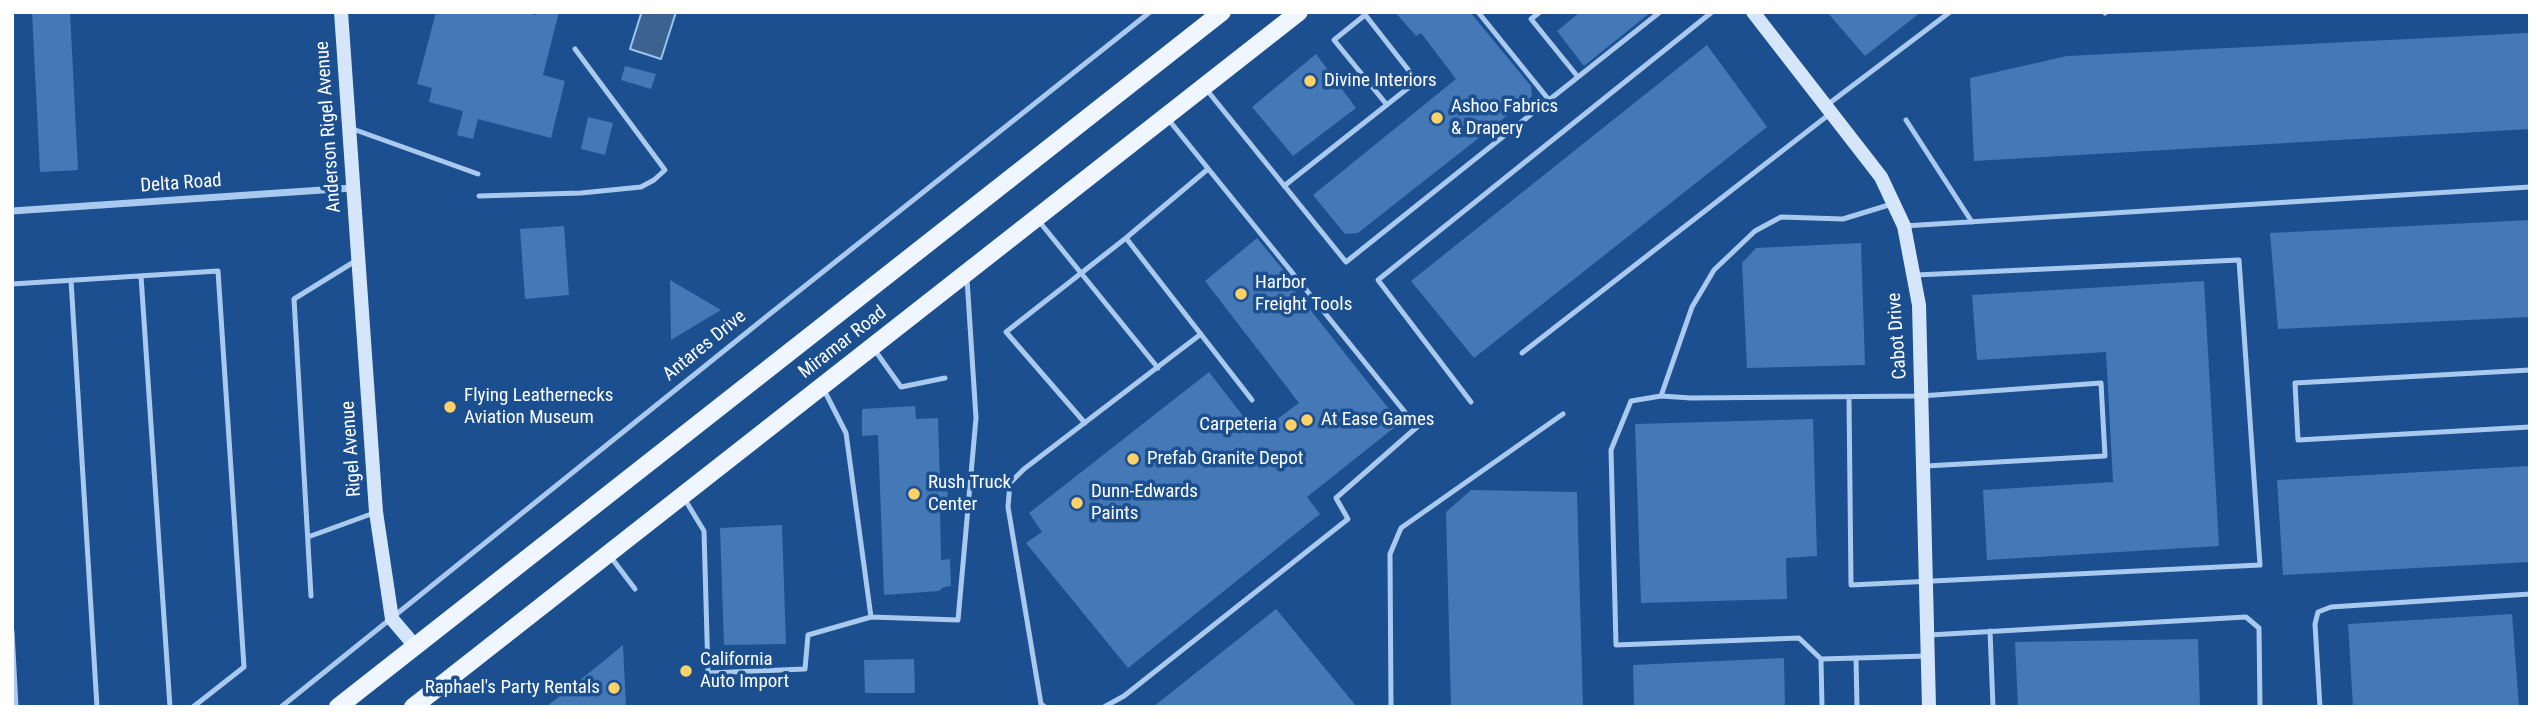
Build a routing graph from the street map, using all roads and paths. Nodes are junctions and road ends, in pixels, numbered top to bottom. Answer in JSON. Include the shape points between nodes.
{"nodes":[{"id":1,"x":341,"y":12,"type":"edge"},
{"id":2,"x":1150,"y":12,"type":"edge"},
{"id":3,"x":1222,"y":12,"type":"edge"},
{"id":4,"x":1299,"y":12,"type":"edge"},
{"id":5,"x":1478,"y":12,"type":"edge"},
{"id":6,"x":1540,"y":12,"type":"edge"},
{"id":7,"x":1660,"y":12,"type":"edge"},
{"id":8,"x":1712,"y":12,"type":"edge"},
{"id":9,"x":1951,"y":12,"type":"edge"},
{"id":10,"x":1364,"y":14,"type":"edge"},
{"id":11,"x":1759,"y":14,"type":"edge"},
{"id":12,"x":575,"y":49,"type":"dead end"},
{"id":13,"x":1578,"y":77,"type":"junction"},
{"id":14,"x":1204,"y":86,"type":"junction"},
{"id":15,"x":1549,"y":100,"type":"junction"},
{"id":16,"x":1387,"y":105,"type":"junction"},
{"id":17,"x":1828,"y":109,"type":"junction"},
{"id":18,"x":1166,"y":116,"type":"junction"},
{"id":19,"x":1906,"y":120,"type":"dead end"},
{"id":20,"x":348,"y":127,"type":"junction"},
{"id":21,"x":1208,"y":169,"type":"junction"},
{"id":22,"x":478,"y":174,"type":"dead end"},
{"id":23,"x":1284,"y":186,"type":"junction"},
{"id":24,"x":2530,"y":187,"type":"edge"},
{"id":25,"x":352,"y":188,"type":"junction"},
{"id":26,"x":479,"y":197,"type":"dead end"},
{"id":27,"x":1895,"y":204,"type":"junction"},
{"id":28,"x":12,"y":211,"type":"edge"},
{"id":29,"x":1036,"y":218,"type":"junction"},
{"id":30,"x":1972,"y":222,"type":"junction"},
{"id":31,"x":1904,"y":226,"type":"junction"},
{"id":32,"x":356,"y":239,"type":"joint"},
{"id":33,"x":1126,"y":239,"type":"junction"},
{"id":34,"x":357,"y":260,"type":"junction"},
{"id":35,"x":967,"y":272,"type":"junction"},
{"id":36,"x":1081,"y":273,"type":"junction"},
{"id":37,"x":1913,"y":275,"type":"junction"},
{"id":38,"x":141,"y":276,"type":"junction"},
{"id":39,"x":71,"y":281,"type":"junction"},
{"id":40,"x":12,"y":284,"type":"edge"},
{"id":41,"x":1201,"y":334,"type":"junction"},
{"id":42,"x":872,"y":346,"type":"junction"},
{"id":43,"x":1522,"y":353,"type":"dead end"},
{"id":44,"x":1158,"y":368,"type":"junction"},
{"id":45,"x":2530,"y":370,"type":"edge"},
{"id":46,"x":945,"y":378,"type":"dead end"},
{"id":47,"x":822,"y":386,"type":"junction"},
{"id":48,"x":1661,"y":396,"type":"junction"},
{"id":49,"x":1921,"y":396,"type":"junction"},
{"id":50,"x":1849,"y":398,"type":"junction"},
{"id":51,"x":1252,"y":400,"type":"dead end"},
{"id":52,"x":1471,"y":402,"type":"dead end"},
{"id":53,"x":1563,"y":414,"type":"dead end"},
{"id":54,"x":1085,"y":423,"type":"junction"},
{"id":55,"x":2530,"y":427,"type":"edge"},
{"id":56,"x":1923,"y":466,"type":"junction"},
{"id":57,"x":682,"y":495,"type":"junction"},
{"id":58,"x":376,"y":512,"type":"junction"},
{"id":59,"x":308,"y":537,"type":"junction"},
{"id":60,"x":608,"y":553,"type":"junction"},
{"id":61,"x":1926,"y":582,"type":"junction"},
{"id":62,"x":635,"y":589,"type":"dead end"},
{"id":63,"x":2530,"y":594,"type":"edge"},
{"id":64,"x":311,"y":596,"type":"dead end"},
{"id":65,"x":871,"y":617,"type":"junction"},
{"id":66,"x":392,"y":619,"type":"junction"},
{"id":67,"x":12,"y":631,"type":"edge"},
{"id":68,"x":1990,"y":631,"type":"junction"},
{"id":69,"x":1927,"y":635,"type":"junction"},
{"id":70,"x":415,"y":646,"type":"junction"},
{"id":71,"x":1927,"y":656,"type":"junction"},
{"id":72,"x":1856,"y":658,"type":"junction"},
{"id":73,"x":1821,"y":659,"type":"junction"},
{"id":74,"x":16,"y":707,"type":"edge"},
{"id":75,"x":97,"y":707,"type":"edge"},
{"id":76,"x":170,"y":707,"type":"edge"},
{"id":77,"x":193,"y":707,"type":"edge"},
{"id":78,"x":281,"y":707,"type":"edge"},
{"id":79,"x":338,"y":707,"type":"edge"},
{"id":80,"x":413,"y":707,"type":"edge"},
{"id":81,"x":1045,"y":707,"type":"edge"},
{"id":82,"x":1104,"y":707,"type":"edge"},
{"id":83,"x":1391,"y":707,"type":"edge"},
{"id":84,"x":1822,"y":707,"type":"edge"},
{"id":85,"x":1857,"y":707,"type":"edge"},
{"id":86,"x":1928,"y":707,"type":"edge"},
{"id":87,"x":1993,"y":707,"type":"edge"},
{"id":88,"x":2260,"y":707,"type":"edge"},
{"id":89,"x":2320,"y":707,"type":"edge"}],
"edges":[{"from":1,"to":20,"type":"street","name":"Anderson Rigel Avenue"},
{"from":2,"to":66,"type":"lane","name":"Antares Drive"},
{"from":3,"to":70,"type":"main road","name":"Miramar Road"},
{"from":4,"to":14,"type":"main road","name":"Miramar Road"},
{"from":5,"to":15,"type":"lane"},
{"from":6,"to":13,"type":"lane","via":[[1531,19]]},
{"from":7,"to":13,"type":"lane"},
{"from":8,"to":52,"type":"lane","via":[[1378,280]]},
{"from":9,"to":17,"type":"lane"},
{"from":10,"to":16,"type":"lane","via":[[1334,40]]},
{"from":10,"to":16,"type":"lane","via":[[1417,81]]},
{"from":11,"to":17,"type":"street","name":"Cabot Drive"},
{"from":12,"to":26,"type":"lane","via":[[665,170],[641,187]]},
{"from":13,"to":15,"type":"lane"},
{"from":14,"to":18,"type":"main road","name":"Miramar Road"},
{"from":14,"to":23,"type":"lane"},
{"from":15,"to":23,"type":"lane","via":[[1346,262]]},
{"from":16,"to":23,"type":"lane"},
{"from":17,"to":27,"type":"street","name":"Cabot Drive","via":[[1881,177]]},
{"from":17,"to":43,"type":"lane"},
{"from":18,"to":21,"type":"lane"},
{"from":18,"to":29,"type":"main road","name":"Miramar Road"},
{"from":19,"to":30,"type":"lane"},
{"from":20,"to":22,"type":"lane"},
{"from":20,"to":25,"type":"street","name":"Anderson Rigel Avenue"},
{"from":21,"to":33,"type":"lane"},
{"from":21,"to":82,"type":"lane","via":[[1417,427],[1336,498],[1348,519]]},
{"from":24,"to":30,"type":"lane"},
{"from":25,"to":28,"type":"street","name":"Delta Road"},
{"from":25,"to":32,"type":"street","name":"Anderson Rigel Avenue"},
{"from":27,"to":31,"type":"street","name":"Cabot Drive"},
{"from":27,"to":48,"type":"lane","via":[[1843,219],[1781,217],[1755,231],[1714,270],[1692,307]]},
{"from":29,"to":35,"type":"main road","name":"Miramar Road"},
{"from":29,"to":36,"type":"lane"},
{"from":30,"to":31,"type":"lane"},
{"from":31,"to":37,"type":"street","name":"Cabot Drive"},
{"from":32,"to":34,"type":"street","name":"Rigel Avenue"},
{"from":33,"to":36,"type":"lane"},
{"from":33,"to":41,"type":"lane"},
{"from":34,"to":58,"type":"street","name":"Rigel Avenue"},
{"from":34,"to":59,"type":"lane","via":[[294,299]]},
{"from":35,"to":42,"type":"main road","name":"Miramar Road"},
{"from":35,"to":65,"type":"lane","via":[[976,418],[958,620]]},
{"from":36,"to":44,"type":"lane"},
{"from":36,"to":54,"type":"lane","via":[[1006,332]]},
{"from":37,"to":49,"type":"street","name":"Cabot Drive","via":[[1919,305]]},
{"from":37,"to":61,"type":"lane","via":[[2239,260],[2260,565]]},
{"from":38,"to":39,"type":"lane"},
{"from":38,"to":76,"type":"lane"},
{"from":38,"to":77,"type":"lane","via":[[218,271],[244,667]]},
{"from":39,"to":40,"type":"lane"},
{"from":39,"to":75,"type":"lane"},
{"from":41,"to":44,"type":"lane"},
{"from":41,"to":51,"type":"lane"},
{"from":42,"to":46,"type":"lane","via":[[901,387]]},
{"from":42,"to":47,"type":"main road","name":"Miramar Road"},
{"from":44,"to":54,"type":"lane"},
{"from":45,"to":55,"type":"lane","via":[[2295,383],[2298,440]]},
{"from":47,"to":57,"type":"main road","name":"Miramar Road"},
{"from":47,"to":65,"type":"lane","via":[[846,433]]},
{"from":48,"to":50,"type":"lane"},
{"from":48,"to":73,"type":"lane","via":[[1631,401],[1611,450],[1616,645],[1799,638]]},
{"from":49,"to":50,"type":"lane"},
{"from":49,"to":56,"type":"street","name":"Cabot Drive"},
{"from":49,"to":56,"type":"lane","via":[[2101,383],[2105,456]]},
{"from":50,"to":61,"type":"lane","via":[[1851,585]]},
{"from":53,"to":83,"type":"lane","via":[[1401,528],[1390,554]]},
{"from":54,"to":81,"type":"lane","via":[[1010,483],[1009,507]]},
{"from":56,"to":61,"type":"street","name":"Cabot Drive"},
{"from":57,"to":60,"type":"main road","name":"Miramar Road"},
{"from":57,"to":65,"type":"lane","via":[[704,531],[708,673],[805,669],[808,635]]},
{"from":58,"to":59,"type":"lane"},
{"from":58,"to":66,"type":"street","name":"Rigel Avenue"},
{"from":59,"to":64,"type":"lane"},
{"from":60,"to":62,"type":"lane"},
{"from":60,"to":80,"type":"main road","name":"Miramar Road"},
{"from":61,"to":69,"type":"street","name":"Cabot Drive"},
{"from":63,"to":89,"type":"lane","via":[[2331,607],[2318,612]]},
{"from":66,"to":70,"type":"street"},
{"from":66,"to":78,"type":"lane","name":"Antares Drive"},
{"from":67,"to":74,"type":"lane"},
{"from":68,"to":69,"type":"lane"},
{"from":68,"to":87,"type":"lane"},
{"from":68,"to":88,"type":"lane","via":[[2246,618],[2259,628]]},
{"from":69,"to":71,"type":"street","name":"Cabot Drive"},
{"from":70,"to":79,"type":"main road","name":"Miramar Road"},
{"from":71,"to":72,"type":"lane"},
{"from":71,"to":86,"type":"street","name":"Cabot Drive"},
{"from":72,"to":73,"type":"lane"},
{"from":72,"to":85,"type":"lane"},
{"from":73,"to":84,"type":"lane"}]}
